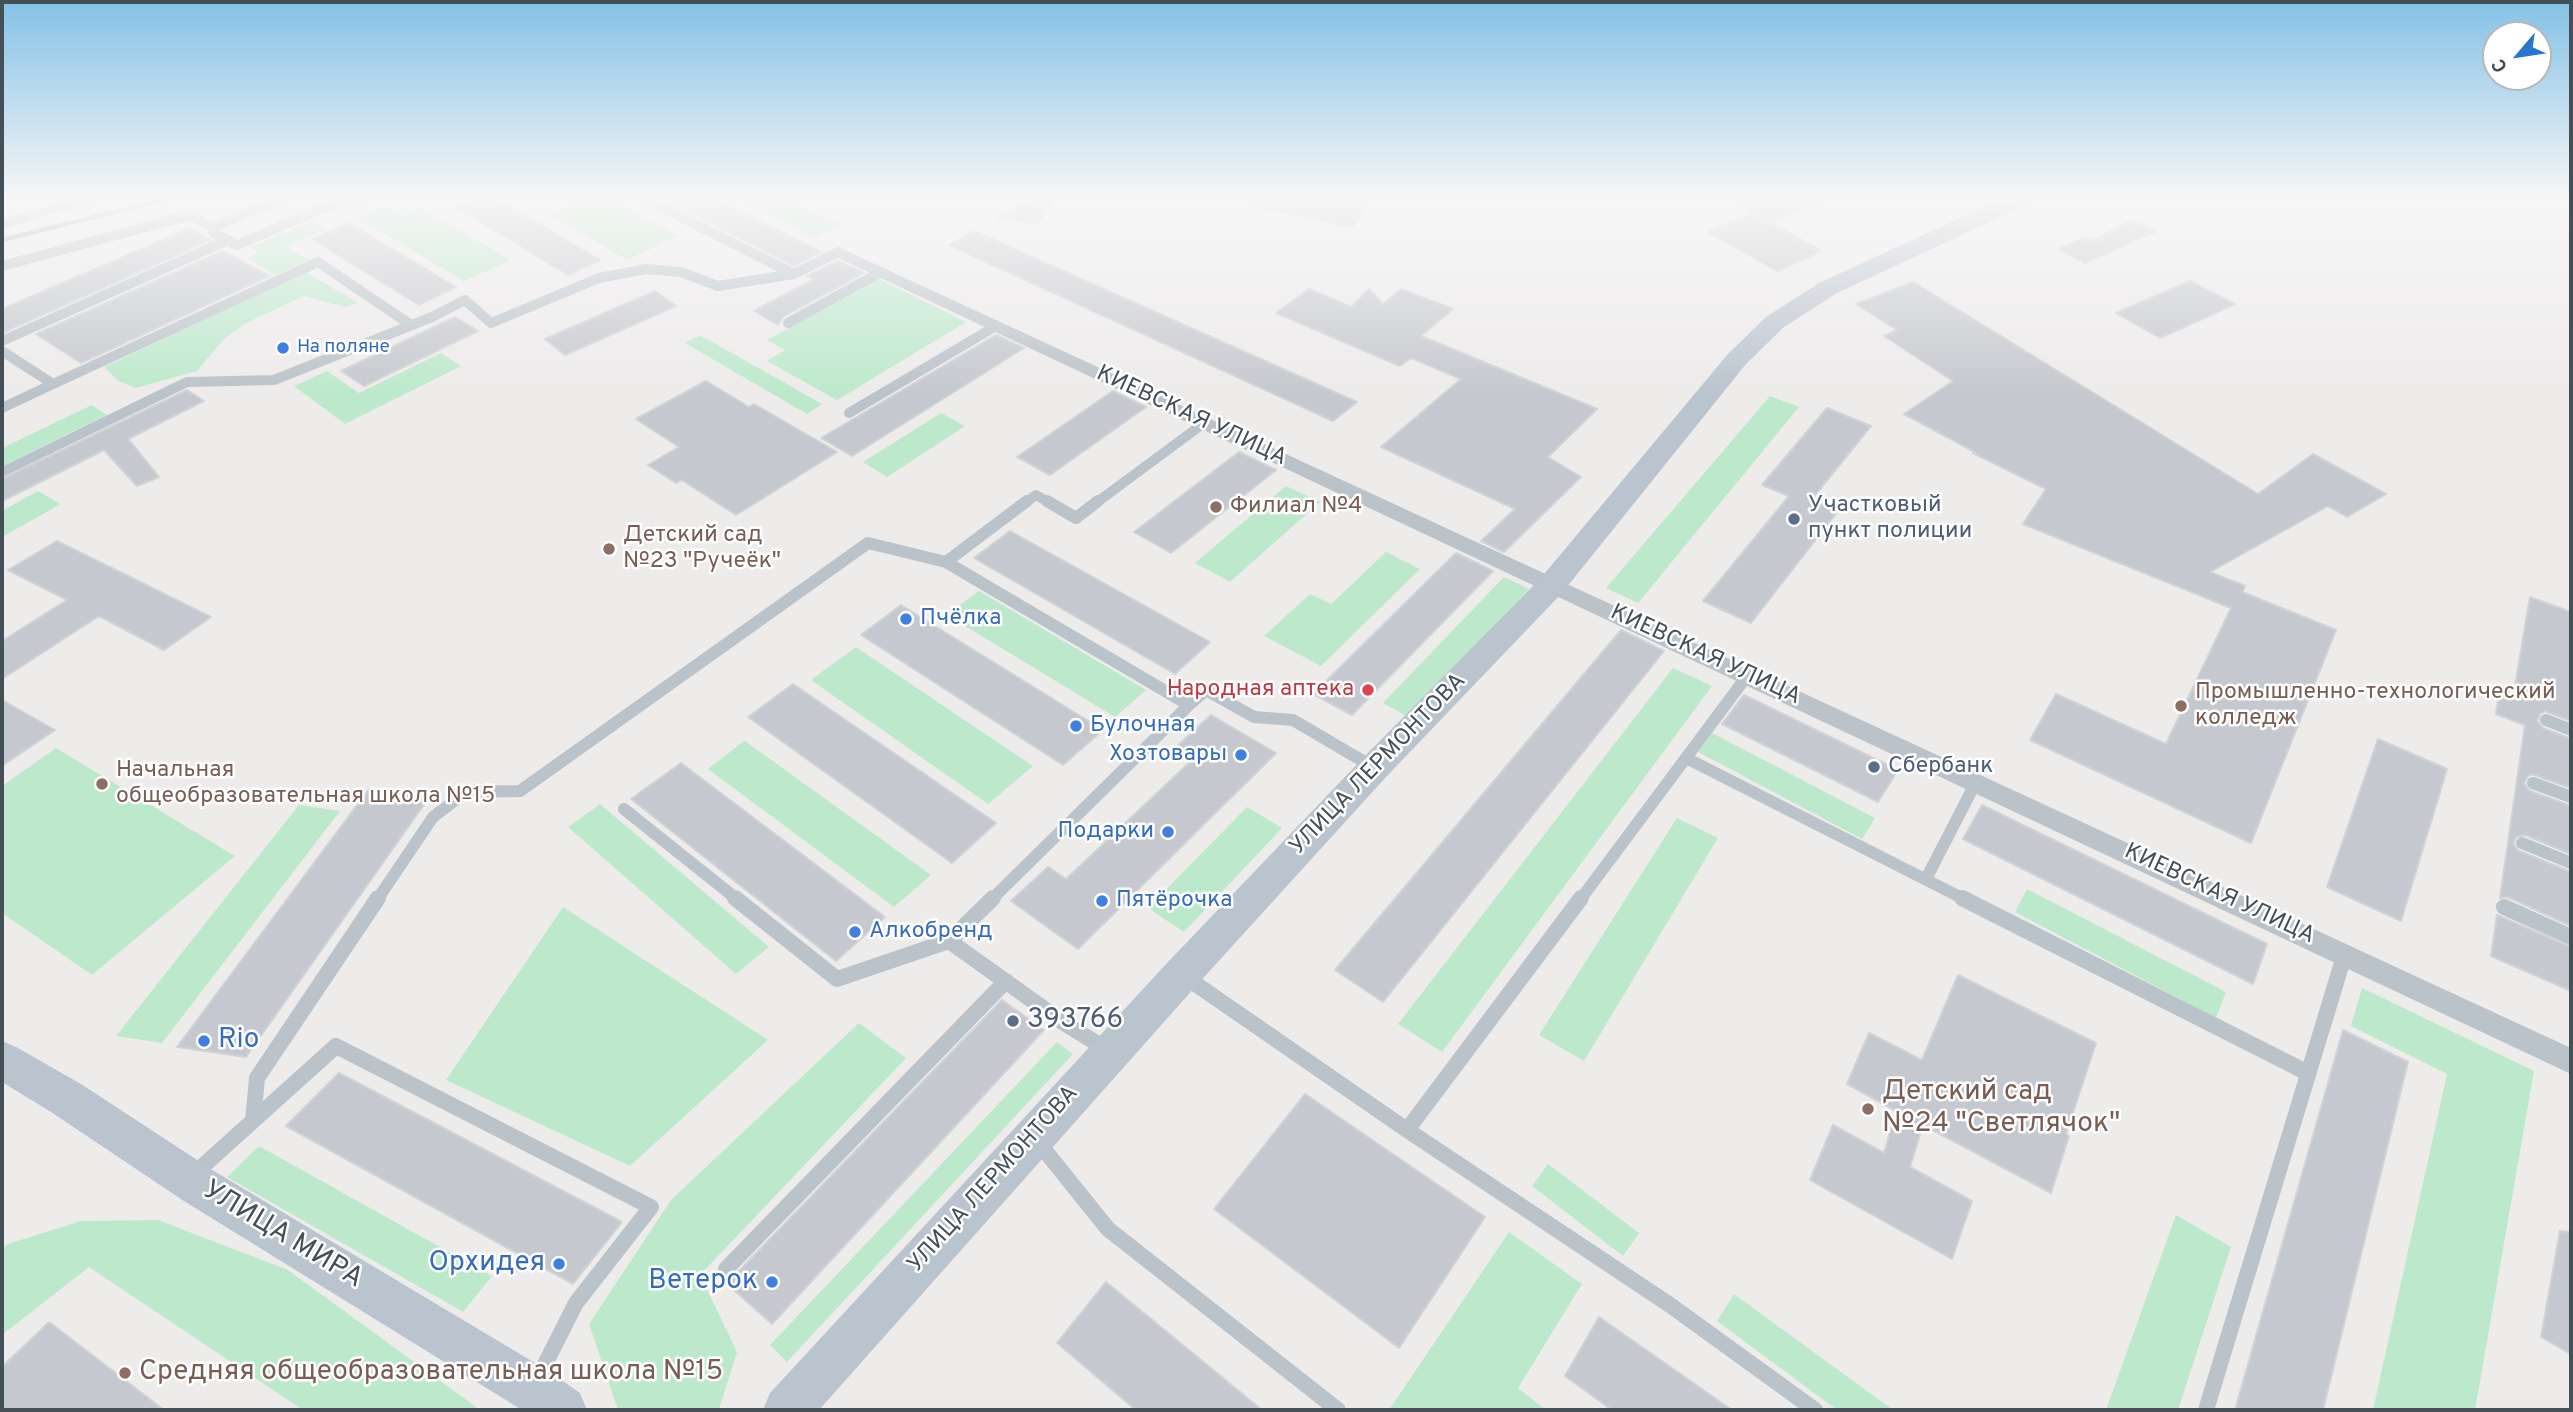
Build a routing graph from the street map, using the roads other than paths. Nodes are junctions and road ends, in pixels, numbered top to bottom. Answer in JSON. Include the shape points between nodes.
{"nodes":[{"id":1,"x":179,"y":262,"type":"edge"},
{"id":2,"x":770,"y":262,"type":"edge"},
{"id":3,"x":818,"y":262,"type":"edge"},
{"id":4,"x":859,"y":262,"type":"edge"},
{"id":5,"x":1882,"y":262,"type":"edge"},
{"id":6,"x":881,"y":272,"type":"junction"},
{"id":7,"x":794,"y":274,"type":"junction"},
{"id":8,"x":788,"y":323,"type":"dead end"},
{"id":9,"x":411,"y":325,"type":"junction"},
{"id":10,"x":996,"y":326,"type":"junction"},
{"id":11,"x":2,"y":341,"type":"edge"},
{"id":12,"x":2,"y":351,"type":"edge"},
{"id":13,"x":53,"y":384,"type":"junction"},
{"id":14,"x":2,"y":408,"type":"edge"},
{"id":15,"x":849,"y":413,"type":"dead end"},
{"id":16,"x":1205,"y":423,"type":"junction"},
{"id":17,"x":2,"y":472,"type":"edge"},
{"id":18,"x":946,"y":562,"type":"junction"},
{"id":19,"x":1550,"y":586,"type":"junction"},
{"id":20,"x":1747,"y":676,"type":"junction"},
{"id":21,"x":1189,"y":705,"type":"junction"},
{"id":22,"x":2546,"y":720,"type":"dead end"},
{"id":23,"x":2571,"y":730,"type":"edge"},
{"id":24,"x":1686,"y":758,"type":"junction"},
{"id":25,"x":1374,"y":768,"type":"junction"},
{"id":26,"x":1976,"y":782,"type":"junction"},
{"id":27,"x":2533,"y":783,"type":"dead end"},
{"id":28,"x":2571,"y":797,"type":"edge"},
{"id":29,"x":624,"y":808,"type":"dead end"},
{"id":30,"x":2522,"y":843,"type":"dead end"},
{"id":31,"x":2571,"y":863,"type":"edge"},
{"id":32,"x":1926,"y":880,"type":"junction"},
{"id":33,"x":2504,"y":907,"type":"dead end"},
{"id":34,"x":2571,"y":937,"type":"edge"},
{"id":35,"x":949,"y":941,"type":"junction"},
{"id":36,"x":2345,"y":953,"type":"junction"},
{"id":37,"x":1182,"y":974,"type":"junction"},
{"id":38,"x":1006,"y":981,"type":"junction"},
{"id":39,"x":1110,"y":1051,"type":"junction"},
{"id":40,"x":2,"y":1060,"type":"edge"},
{"id":41,"x":2571,"y":1061,"type":"edge"},
{"id":42,"x":2308,"y":1073,"type":"junction"},
{"id":43,"x":253,"y":1121,"type":"junction"},
{"id":44,"x":1407,"y":1130,"type":"junction"},
{"id":45,"x":1033,"y":1136,"type":"junction"},
{"id":46,"x":189,"y":1179,"type":"junction"},
{"id":47,"x":726,"y":1269,"type":"dead end"},
{"id":48,"x":548,"y":1399,"type":"edge"},
{"id":49,"x":787,"y":1410,"type":"edge"},
{"id":50,"x":1338,"y":1410,"type":"edge"},
{"id":51,"x":1815,"y":1410,"type":"edge"},
{"id":52,"x":2206,"y":1410,"type":"edge"}],
"edges":[{"from":1,"to":11,"type":"lane"},
{"from":2,"to":7,"type":"lane"},
{"from":3,"to":7,"type":"lane"},
{"from":4,"to":6,"type":"street","name":"КИЕВСКАЯ УЛИЦА"},
{"from":5,"to":19,"type":"street","name":"УЛИЦА ЛЕРМОНТОВА","via":[[1775,322],[1731,365]]},
{"from":6,"to":8,"type":"lane"},
{"from":6,"to":10,"type":"street","name":"КИЕВСКАЯ УЛИЦА"},
{"from":7,"to":9,"type":"lane","via":[[718,286],[681,272],[646,269],[598,278],[491,323],[465,300]]},
{"from":9,"to":13,"type":"lane","via":[[318,262]]},
{"from":9,"to":17,"type":"lane","via":[[274,380],[187,382]]},
{"from":10,"to":15,"type":"lane"},
{"from":10,"to":16,"type":"street","name":"КИЕВСКАЯ УЛИЦА"},
{"from":12,"to":13,"type":"lane"},
{"from":13,"to":14,"type":"lane"},
{"from":16,"to":18,"type":"lane","via":[[1076,518],[1036,495]]},
{"from":16,"to":19,"type":"street","name":"КИЕВСКАЯ УЛИЦА"},
{"from":18,"to":21,"type":"lane"},
{"from":18,"to":43,"type":"lane","via":[[868,543],[520,791],[466,792],[433,817],[257,1078]]},
{"from":19,"to":20,"type":"street","name":"КИЕВСКАЯ УЛИЦА"},
{"from":19,"to":25,"type":"street","name":"УЛИЦА ЛЕРМОНТОВА"},
{"from":20,"to":24,"type":"lane"},
{"from":20,"to":26,"type":"street","name":"КИЕВСКАЯ УЛИЦА"},
{"from":21,"to":25,"type":"lane","via":[[1206,690],[1254,717],[1293,720]]},
{"from":21,"to":35,"type":"lane"},
{"from":22,"to":23,"type":"lane"},
{"from":24,"to":32,"type":"lane"},
{"from":24,"to":44,"type":"lane"},
{"from":25,"to":37,"type":"street","name":"УЛИЦА ЛЕРМОНТОВА"},
{"from":26,"to":32,"type":"lane"},
{"from":26,"to":36,"type":"street","name":"КИЕВСКАЯ УЛИЦА"},
{"from":27,"to":28,"type":"lane"},
{"from":29,"to":35,"type":"lane","via":[[837,979]]},
{"from":30,"to":31,"type":"lane"},
{"from":32,"to":42,"type":"lane"},
{"from":33,"to":34,"type":"lane"},
{"from":35,"to":38,"type":"lane"},
{"from":36,"to":41,"type":"street","name":"КИЕВСКАЯ УЛИЦА"},
{"from":36,"to":42,"type":"lane"},
{"from":37,"to":39,"type":"street","name":"УЛИЦА ЛЕРМОНТОВА"},
{"from":37,"to":44,"type":"lane"},
{"from":38,"to":39,"type":"lane"},
{"from":38,"to":47,"type":"lane"},
{"from":39,"to":45,"type":"street","name":"УЛИЦА ЛЕРМОНТОВА"},
{"from":40,"to":46,"type":"street","name":"УЛИЦА МИРА"},
{"from":42,"to":52,"type":"lane"},
{"from":43,"to":46,"type":"lane"},
{"from":43,"to":48,"type":"lane","via":[[336,1046],[651,1207],[576,1303]]},
{"from":44,"to":51,"type":"lane","via":[[1670,1305]]},
{"from":45,"to":49,"type":"street","name":"УЛИЦА ЛЕРМОНТОВА"},
{"from":45,"to":50,"type":"lane","via":[[1108,1229]]},
{"from":46,"to":48,"type":"street","name":"УЛИЦА МИРА"}]}
